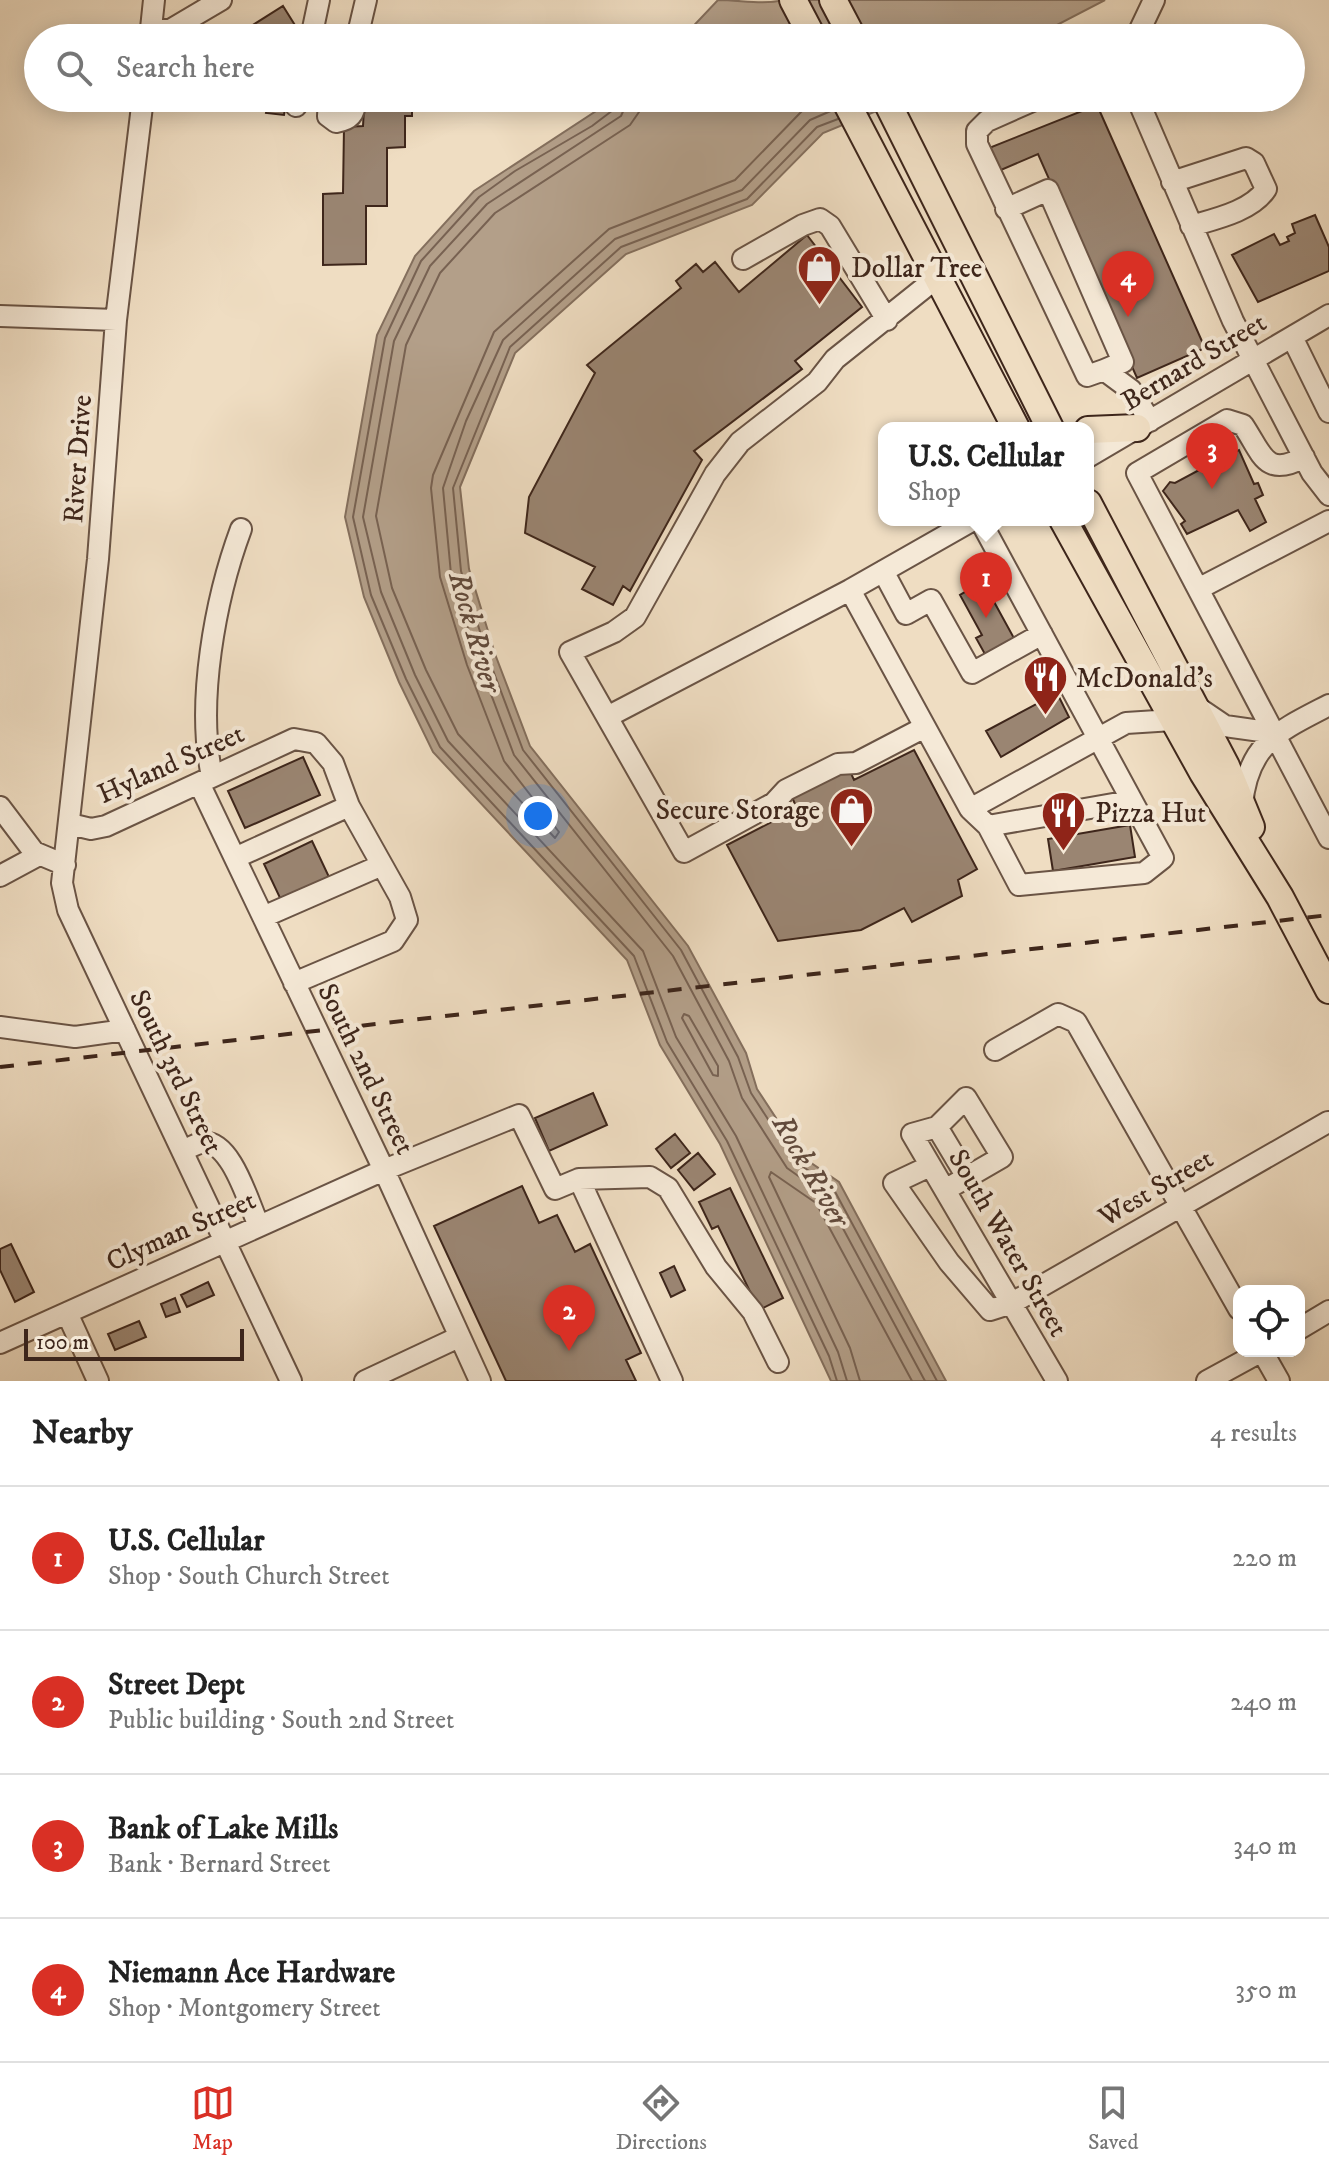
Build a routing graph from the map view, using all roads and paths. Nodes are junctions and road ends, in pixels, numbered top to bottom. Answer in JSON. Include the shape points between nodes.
{"nodes":[{"id":1,"x":154,"y":0,"type":"edge"},
{"id":2,"x":221,"y":0,"type":"edge"},
{"id":3,"x":319,"y":0,"type":"edge"},
{"id":4,"x":366,"y":0,"type":"edge"},
{"id":5,"x":793,"y":0,"type":"edge"},
{"id":6,"x":833,"y":0,"type":"edge"},
{"id":7,"x":1154,"y":0,"type":"edge"},
{"id":8,"x":151,"y":24,"type":"edge"},
{"id":9,"x":180,"y":24,"type":"edge"},
{"id":10,"x":314,"y":24,"type":"edge"},
{"id":11,"x":360,"y":24,"type":"edge"},
{"id":12,"x":806,"y":24,"type":"edge"},
{"id":13,"x":846,"y":24,"type":"edge"},
{"id":14,"x":1143,"y":24,"type":"edge"},
{"id":15,"x":141,"y":112,"type":"edge"},
{"id":16,"x":328,"y":112,"type":"edge"},
{"id":17,"x":353,"y":112,"type":"edge"},
{"id":18,"x":851,"y":112,"type":"edge"},
{"id":19,"x":892,"y":112,"type":"edge"},
{"id":20,"x":1007,"y":112,"type":"edge"},
{"id":21,"x":1143,"y":112,"type":"edge"},
{"id":22,"x":1172,"y":182,"type":"junction"},
{"id":23,"x":1006,"y":209,"type":"junction"},
{"id":24,"x":1191,"y":226,"type":"junction"},
{"id":25,"x":743,"y":259,"type":"dead end"},
{"id":26,"x":939,"y":276,"type":"junction"},
{"id":27,"x":1329,"y":315,"type":"edge"},
{"id":28,"x":0,"y":316,"type":"edge"},
{"id":29,"x":116,"y":320,"type":"junction"},
{"id":30,"x":887,"y":320,"type":"junction"},
{"id":31,"x":1292,"y":337,"type":"junction"},
{"id":32,"x":1253,"y":359,"type":"junction"},
{"id":33,"x":1105,"y":369,"type":"junction"},
{"id":34,"x":1329,"y":412,"type":"edge"},
{"id":35,"x":1013,"y":422,"type":"edge"},
{"id":36,"x":1047,"y":422,"type":"edge"},
{"id":37,"x":1144,"y":424,"type":"junction"},
{"id":38,"x":1094,"y":429,"type":"edge"},
{"id":39,"x":1094,"y":453,"type":"edge"},
{"id":40,"x":1304,"y":457,"type":"junction"},
{"id":41,"x":1329,"y":495,"type":"edge"},
{"id":42,"x":1094,"y":516,"type":"edge"},
{"id":43,"x":1329,"y":521,"type":"edge"},
{"id":44,"x":962,"y":526,"type":"edge"},
{"id":45,"x":983,"y":526,"type":"edge"},
{"id":46,"x":1067,"y":526,"type":"edge"},
{"id":47,"x":241,"y":529,"type":"dead end"},
{"id":48,"x":883,"y":571,"type":"junction"},
{"id":49,"x":1198,"y":589,"type":"junction"},
{"id":50,"x":850,"y":590,"type":"junction"},
{"id":51,"x":1042,"y":634,"type":"junction"},
{"id":52,"x":1329,"y":705,"type":"edge"},
{"id":53,"x":1183,"y":711,"type":"junction"},
{"id":54,"x":609,"y":716,"type":"junction"},
{"id":55,"x":925,"y":727,"type":"junction"},
{"id":56,"x":1274,"y":733,"type":"junction"},
{"id":57,"x":1097,"y":738,"type":"junction"},
{"id":58,"x":205,"y":780,"type":"junction"},
{"id":59,"x":1130,"y":801,"type":"junction"},
{"id":60,"x":1242,"y":805,"type":"junction"},
{"id":61,"x":349,"y":806,"type":"junction"},
{"id":62,"x":0,"y":807,"type":"edge"},
{"id":63,"x":970,"y":809,"type":"junction"},
{"id":64,"x":70,"y":824,"type":"junction"},
{"id":65,"x":988,"y":826,"type":"junction"},
{"id":66,"x":1329,"y":838,"type":"edge"},
{"id":67,"x":39,"y":855,"type":"junction"},
{"id":68,"x":237,"y":857,"type":"junction"},
{"id":69,"x":65,"y":865,"type":"junction"},
{"id":70,"x":382,"y":865,"type":"junction"},
{"id":71,"x":0,"y":876,"type":"edge"},
{"id":72,"x":1280,"y":897,"type":"junction"},
{"id":73,"x":263,"y":917,"type":"junction"},
{"id":74,"x":294,"y":983,"type":"junction"},
{"id":75,"x":1329,"y":990,"type":"edge"},
{"id":76,"x":0,"y":1027,"type":"edge"},
{"id":77,"x":125,"y":1030,"type":"junction"},
{"id":78,"x":995,"y":1050,"type":"dead end"},
{"id":79,"x":1328,"y":1122,"type":"edge"},
{"id":80,"x":937,"y":1127,"type":"junction"},
{"id":81,"x":183,"y":1151,"type":"junction"},
{"id":82,"x":930,"y":1166,"type":"junction"},
{"id":83,"x":384,"y":1170,"type":"junction"},
{"id":84,"x":967,"y":1177,"type":"junction"},
{"id":85,"x":579,"y":1179,"type":"junction"},
{"id":86,"x":945,"y":1190,"type":"junction"},
{"id":87,"x":244,"y":1194,"type":"junction"},
{"id":88,"x":1182,"y":1206,"type":"junction"},
{"id":89,"x":213,"y":1213,"type":"junction"},
{"id":90,"x":259,"y":1226,"type":"junction"},
{"id":91,"x":227,"y":1240,"type":"junction"},
{"id":92,"x":1233,"y":1298,"type":"edge"},
{"id":93,"x":1012,"y":1303,"type":"junction"},
{"id":94,"x":1329,"y":1311,"type":"edge"},
{"id":95,"x":67,"y":1313,"type":"junction"},
{"id":96,"x":1305,"y":1325,"type":"edge"},
{"id":97,"x":459,"y":1337,"type":"junction"},
{"id":98,"x":0,"y":1343,"type":"edge"},
{"id":99,"x":1251,"y":1357,"type":"edge"},
{"id":100,"x":1265,"y":1357,"type":"edge"},
{"id":101,"x":778,"y":1362,"type":"dead end"},
{"id":102,"x":98,"y":1381,"type":"edge"},
{"id":103,"x":291,"y":1381,"type":"edge"},
{"id":104,"x":365,"y":1381,"type":"edge"},
{"id":105,"x":480,"y":1381,"type":"edge"},
{"id":106,"x":672,"y":1381,"type":"edge"},
{"id":107,"x":1057,"y":1381,"type":"edge"},
{"id":108,"x":1207,"y":1381,"type":"edge"},
{"id":109,"x":1279,"y":1381,"type":"edge"}],
"edges":[{"from":1,"to":8,"type":"street"},
{"from":2,"to":9,"type":"street"},
{"from":3,"to":10,"type":"street"},
{"from":4,"to":11,"type":"street"},
{"from":5,"to":12,"type":"main road"},
{"from":6,"to":13,"type":"main road"},
{"from":7,"to":14,"type":"street"},
{"from":15,"to":29,"type":"street","name":"River Drive"},
{"from":16,"to":17,"type":"street","via":[[336,122],[346,121]]},
{"from":18,"to":26,"type":"main road"},
{"from":19,"to":36,"type":"main road"},
{"from":20,"to":23,"type":"street","via":[[977,131],[977,144]]},
{"from":21,"to":22,"type":"street"},
{"from":22,"to":24,"type":"street"},
{"from":22,"to":24,"type":"street","via":[[1246,158],[1254,163],[1266,189],[1260,198],[1223,217]]},
{"from":23,"to":33,"type":"street"},
{"from":23,"to":33,"type":"street","via":[[1048,190]]},
{"from":24,"to":32,"type":"street"},
{"from":25,"to":30,"type":"street","via":[[820,219],[830,226]]},
{"from":26,"to":30,"type":"street"},
{"from":26,"to":35,"type":"main road"},
{"from":27,"to":31,"type":"street","name":"Bernard Street"},
{"from":28,"to":29,"type":"street"},
{"from":29,"to":64,"type":"street","name":"River Drive"},
{"from":30,"to":54,"type":"street","via":[[740,442],[715,474],[635,617],[570,652]]},
{"from":31,"to":32,"type":"street","name":"Bernard Street"},
{"from":31,"to":34,"type":"street"},
{"from":32,"to":37,"type":"street","name":"Bernard Street"},
{"from":32,"to":40,"type":"street"},
{"from":33,"to":37,"type":"street","via":[[1131,390]]},
{"from":37,"to":38,"type":"main road"},
{"from":37,"to":39,"type":"street","name":"Bernard Street"},
{"from":40,"to":41,"type":"street"},
{"from":40,"to":49,"type":"street","via":[[1290,465],[1273,465],[1264,460],[1243,425],[1227,420],[1137,473]]},
{"from":42,"to":53,"type":"main road"},
{"from":43,"to":49,"type":"street"},
{"from":44,"to":48,"type":"street"},
{"from":45,"to":51,"type":"street"},
{"from":46,"to":53,"type":"main road"},
{"from":47,"to":58,"type":"street","name":"South 2nd Street","via":[[204,703]]},
{"from":48,"to":50,"type":"street"},
{"from":48,"to":51,"type":"street","via":[[906,614],[931,600],[972,673]]},
{"from":49,"to":56,"type":"street"},
{"from":50,"to":54,"type":"street"},
{"from":50,"to":55,"type":"street"},
{"from":51,"to":57,"type":"street"},
{"from":52,"to":56,"type":"street"},
{"from":53,"to":56,"type":"street","via":[[1225,726]]},
{"from":53,"to":57,"type":"street","via":[[1126,723]]},
{"from":53,"to":60,"type":"main road"},
{"from":53,"to":72,"type":"main road"},
{"from":54,"to":55,"type":"street","via":[[684,852],[774,803],[786,790],[838,764],[856,763]]},
{"from":55,"to":63,"type":"street"},
{"from":56,"to":60,"type":"street","via":[[1248,772]]},
{"from":56,"to":66,"type":"street"},
{"from":57,"to":59,"type":"street"},
{"from":57,"to":63,"type":"street"},
{"from":58,"to":61,"type":"street","name":"Hyland Street","via":[[294,739],[316,743],[333,763]]},
{"from":58,"to":64,"type":"street","name":"Hyland Street","via":[[106,826]]},
{"from":58,"to":68,"type":"street","name":"South 2nd Street"},
{"from":59,"to":65,"type":"street"},
{"from":59,"to":65,"type":"street","via":[[1163,858],[1144,873],[1019,885]]},
{"from":60,"to":72,"type":"main road"},
{"from":61,"to":68,"type":"street"},
{"from":61,"to":70,"type":"street"},
{"from":62,"to":67,"type":"street"},
{"from":63,"to":65,"type":"street"},
{"from":64,"to":69,"type":"street","name":"River Drive"},
{"from":67,"to":69,"type":"street"},
{"from":67,"to":71,"type":"street"},
{"from":68,"to":73,"type":"street","name":"South 2nd Street"},
{"from":69,"to":77,"type":"street","name":"South 3rd Street","via":[[62,883],[68,910]]},
{"from":70,"to":73,"type":"street"},
{"from":70,"to":74,"type":"street","via":[[407,920],[393,941]]},
{"from":72,"to":75,"type":"main road"},
{"from":73,"to":74,"type":"street","name":"South 2nd Street"},
{"from":74,"to":83,"type":"street","name":"South 2nd Street"},
{"from":76,"to":77,"type":"street","via":[[75,1037]]},
{"from":77,"to":81,"type":"street","name":"South 3rd Street"},
{"from":78,"to":88,"type":"street","via":[[1058,1014],[1076,1022]]},
{"from":79,"to":88,"type":"street","name":"West Street"},
{"from":80,"to":82,"type":"street","name":"South Water Street","via":[[912,1134]]},
{"from":80,"to":84,"type":"street"},
{"from":80,"to":84,"type":"street","via":[[966,1098],[1002,1157]]},
{"from":81,"to":87,"type":"street","via":[[201,1143],[219,1147],[230,1158]]},
{"from":81,"to":89,"type":"street","name":"South 3rd Street"},
{"from":82,"to":86,"type":"street","name":"South Water Street"},
{"from":82,"to":93,"type":"street","via":[[894,1183],[990,1310]]},
{"from":83,"to":85,"type":"street","name":"Clyman Street","via":[[519,1115],[555,1189]]},
{"from":83,"to":90,"type":"street","name":"Clyman Street"},
{"from":83,"to":97,"type":"street","name":"South 2nd Street"},
{"from":84,"to":86,"type":"street"},
{"from":85,"to":101,"type":"street","via":[[650,1177],[668,1188],[721,1274],[753,1312]]},
{"from":85,"to":106,"type":"street"},
{"from":86,"to":93,"type":"street","name":"South Water Street"},
{"from":87,"to":89,"type":"street"},
{"from":87,"to":90,"type":"street"},
{"from":88,"to":92,"type":"street"},
{"from":88,"to":93,"type":"street","name":"West Street"},
{"from":89,"to":91,"type":"street","name":"South 3rd Street"},
{"from":90,"to":91,"type":"street","name":"Clyman Street"},
{"from":91,"to":95,"type":"street","name":"Clyman Street"},
{"from":91,"to":103,"type":"street","name":"South 3rd Street"},
{"from":93,"to":107,"type":"street","name":"South Water Street"},
{"from":94,"to":96,"type":"street"},
{"from":95,"to":98,"type":"street","name":"Clyman Street"},
{"from":95,"to":102,"type":"street"},
{"from":97,"to":104,"type":"street"},
{"from":97,"to":105,"type":"street","name":"South 2nd Street"},
{"from":99,"to":108,"type":"street"},
{"from":100,"to":109,"type":"street"}]}
